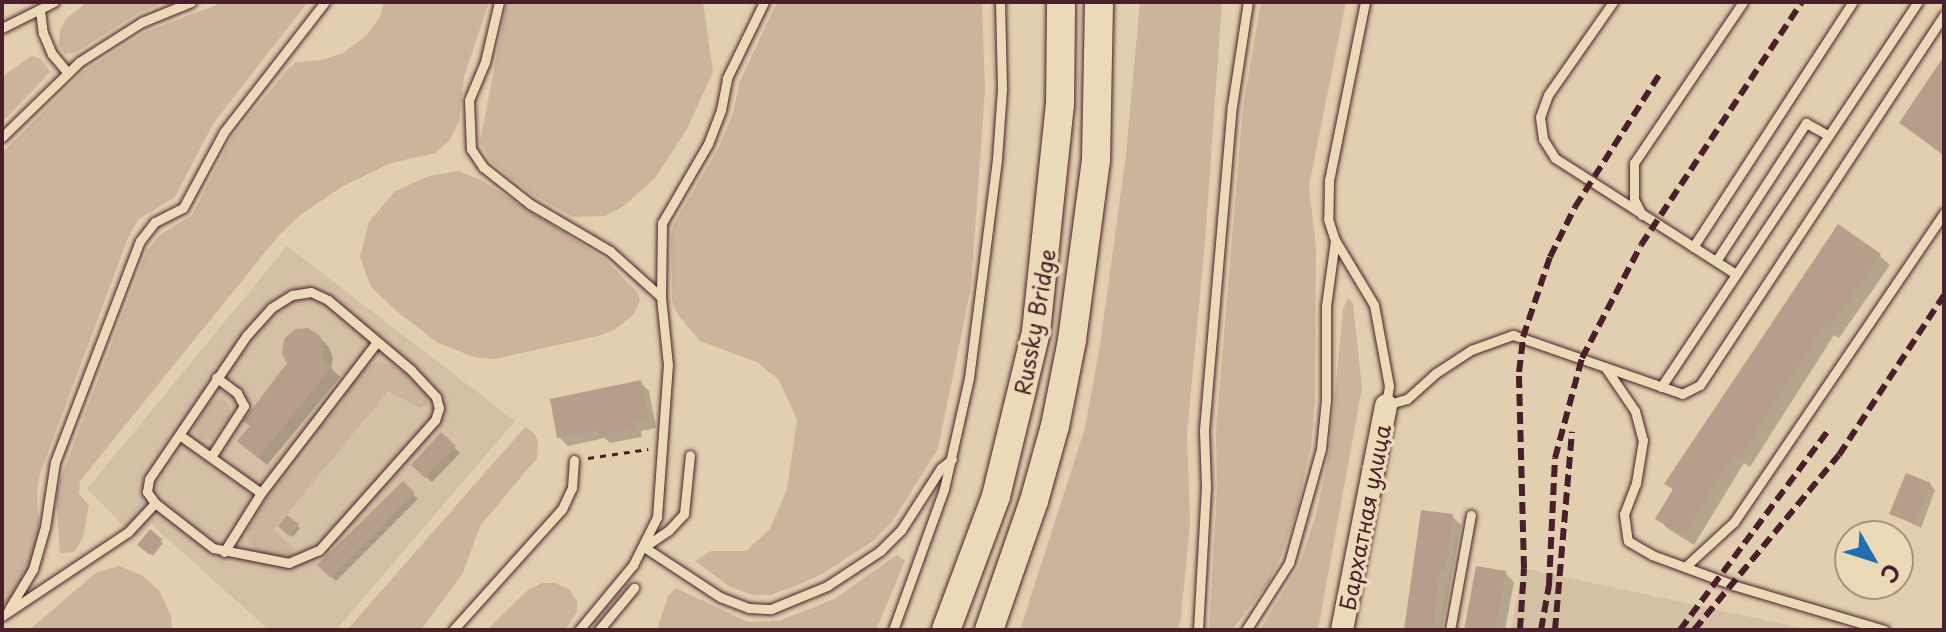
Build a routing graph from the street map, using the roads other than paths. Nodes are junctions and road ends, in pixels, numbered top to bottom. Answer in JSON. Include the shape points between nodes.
{"nodes":[{"id":1,"x":54,"y":2,"type":"edge"},
{"id":2,"x":191,"y":2,"type":"edge"},
{"id":3,"x":325,"y":2,"type":"edge"},
{"id":4,"x":499,"y":2,"type":"edge"},
{"id":5,"x":764,"y":2,"type":"edge"},
{"id":6,"x":1000,"y":2,"type":"edge"},
{"id":7,"x":1061,"y":2,"type":"edge"},
{"id":8,"x":1099,"y":2,"type":"edge"},
{"id":9,"x":1248,"y":2,"type":"edge"},
{"id":10,"x":1365,"y":2,"type":"edge"},
{"id":11,"x":1613,"y":2,"type":"edge"},
{"id":12,"x":1743,"y":2,"type":"edge"},
{"id":13,"x":1853,"y":2,"type":"edge"},
{"id":14,"x":1918,"y":2,"type":"edge"},
{"id":15,"x":40,"y":10,"type":"junction"},
{"id":16,"x":1944,"y":15,"type":"edge"},
{"id":17,"x":2,"y":28,"type":"edge"},
{"id":18,"x":67,"y":72,"type":"junction"},
{"id":19,"x":1829,"y":136,"type":"junction"},
{"id":20,"x":2,"y":137,"type":"edge"},
{"id":21,"x":1944,"y":213,"type":"edge"},
{"id":22,"x":1642,"y":215,"type":"junction"},
{"id":23,"x":1335,"y":240,"type":"junction"},
{"id":24,"x":1693,"y":247,"type":"junction"},
{"id":25,"x":1716,"y":261,"type":"junction"},
{"id":26,"x":1736,"y":274,"type":"junction"},
{"id":27,"x":661,"y":297,"type":"junction"},
{"id":28,"x":377,"y":342,"type":"junction"},
{"id":29,"x":1605,"y":367,"type":"junction"},
{"id":30,"x":216,"y":377,"type":"junction"},
{"id":31,"x":1661,"y":387,"type":"junction"},
{"id":32,"x":1386,"y":405,"type":"junction"},
{"id":33,"x":181,"y":436,"type":"junction"},
{"id":34,"x":690,"y":455,"type":"dead end"},
{"id":35,"x":211,"y":457,"type":"junction"},
{"id":36,"x":952,"y":459,"type":"junction"},
{"id":37,"x":574,"y":460,"type":"road end"},
{"id":38,"x":261,"y":493,"type":"junction"},
{"id":39,"x":155,"y":503,"type":"junction"},
{"id":40,"x":1471,"y":515,"type":"dead end"},
{"id":41,"x":644,"y":547,"type":"junction"},
{"id":42,"x":224,"y":552,"type":"junction"},
{"id":43,"x":1685,"y":567,"type":"junction"},
{"id":44,"x":634,"y":588,"type":"dead end"},
{"id":45,"x":6,"y":613,"type":"edge"},
{"id":46,"x":453,"y":630,"type":"edge"},
{"id":47,"x":580,"y":630,"type":"edge"},
{"id":48,"x":599,"y":630,"type":"edge"},
{"id":49,"x":893,"y":630,"type":"edge"},
{"id":50,"x":946,"y":630,"type":"edge"},
{"id":51,"x":989,"y":630,"type":"edge"},
{"id":52,"x":1198,"y":630,"type":"edge"},
{"id":53,"x":1246,"y":630,"type":"edge"},
{"id":54,"x":1342,"y":630,"type":"edge"},
{"id":55,"x":1450,"y":630,"type":"edge"},
{"id":56,"x":1884,"y":630,"type":"edge"}],
"edges":[{"from":1,"to":15,"type":"lane"},
{"from":2,"to":18,"type":"lane","via":[[142,22]]},
{"from":3,"to":45,"type":"lane","via":[[224,132],[183,208],[155,222],[140,241],[55,462],[33,569]]},
{"from":4,"to":27,"type":"lane","via":[[485,62],[469,100],[471,149],[483,167],[530,204],[610,251]]},
{"from":5,"to":27,"type":"lane","via":[[727,78],[708,144],[662,223]]},
{"from":6,"to":36,"type":"lane","via":[[1002,89],[996,173],[981,304]]},
{"from":7,"to":50,"type":"main road","name":"Russky Bridge","via":[[1060,105],[1036,332],[996,496]]},
{"from":8,"to":51,"type":"main road","name":"Russky Bridge","via":[[1096,159],[1072,340],[1034,501]]},
{"from":9,"to":52,"type":"lane","via":[[1232,106],[1204,430]]},
{"from":10,"to":23,"type":"lane","via":[[1329,180],[1328,219]]},
{"from":11,"to":22,"type":"lane","via":[[1548,95],[1540,117],[1543,139],[1555,158]]},
{"from":12,"to":22,"type":"lane","via":[[1634,163],[1634,199]]},
{"from":13,"to":24,"type":"lane"},
{"from":14,"to":19,"type":"lane"},
{"from":15,"to":17,"type":"lane"},
{"from":15,"to":18,"type":"lane","via":[[47,44]]},
{"from":16,"to":31,"type":"lane","via":[[1700,385],[1682,394]]},
{"from":18,"to":20,"type":"lane"},
{"from":19,"to":25,"type":"lane","via":[[1806,123]]},
{"from":19,"to":26,"type":"lane"},
{"from":21,"to":43,"type":"lane","via":[[1734,522]]},
{"from":22,"to":24,"type":"lane"},
{"from":23,"to":32,"type":"lane","via":[[1374,305],[1388,377]]},
{"from":23,"to":53,"type":"lane","via":[[1326,306],[1321,449],[1298,541],[1276,588]]},
{"from":24,"to":25,"type":"lane"},
{"from":25,"to":26,"type":"lane"},
{"from":26,"to":31,"type":"lane"},
{"from":27,"to":41,"type":"lane","via":[[668,365],[664,447],[657,517]]},
{"from":28,"to":30,"type":"lane","via":[[328,300],[311,292],[292,295],[271,308]]},
{"from":28,"to":38,"type":"lane"},
{"from":28,"to":42,"type":"lane","via":[[436,397],[439,408],[427,433],[319,550],[289,563]]},
{"from":29,"to":31,"type":"lane"},
{"from":29,"to":32,"type":"lane","via":[[1513,335],[1471,350],[1407,399]]},
{"from":29,"to":43,"type":"lane","via":[[1635,411],[1643,440],[1624,514],[1628,541]]},
{"from":30,"to":33,"type":"lane"},
{"from":30,"to":35,"type":"lane","via":[[244,406]]},
{"from":32,"to":54,"type":"street","name":"Бархатная улица"},
{"from":33,"to":35,"type":"lane"},
{"from":33,"to":39,"type":"lane","via":[[149,479],[147,492]]},
{"from":34,"to":41,"type":"lane","via":[[684,514]]},
{"from":35,"to":38,"type":"lane"},
{"from":36,"to":41,"type":"lane","via":[[880,551],[827,586],[771,609],[749,608],[720,597]]},
{"from":36,"to":49,"type":"lane","via":[[916,576]]},
{"from":37,"to":46,"type":"lane","via":[[572,488],[562,509]]},
{"from":38,"to":42,"type":"lane"},
{"from":39,"to":42,"type":"lane","via":[[203,544]]},
{"from":39,"to":45,"type":"lane","via":[[128,532]]},
{"from":40,"to":55,"type":"lane"},
{"from":41,"to":47,"type":"lane"},
{"from":43,"to":56,"type":"lane"},
{"from":44,"to":48,"type":"lane"}]}
